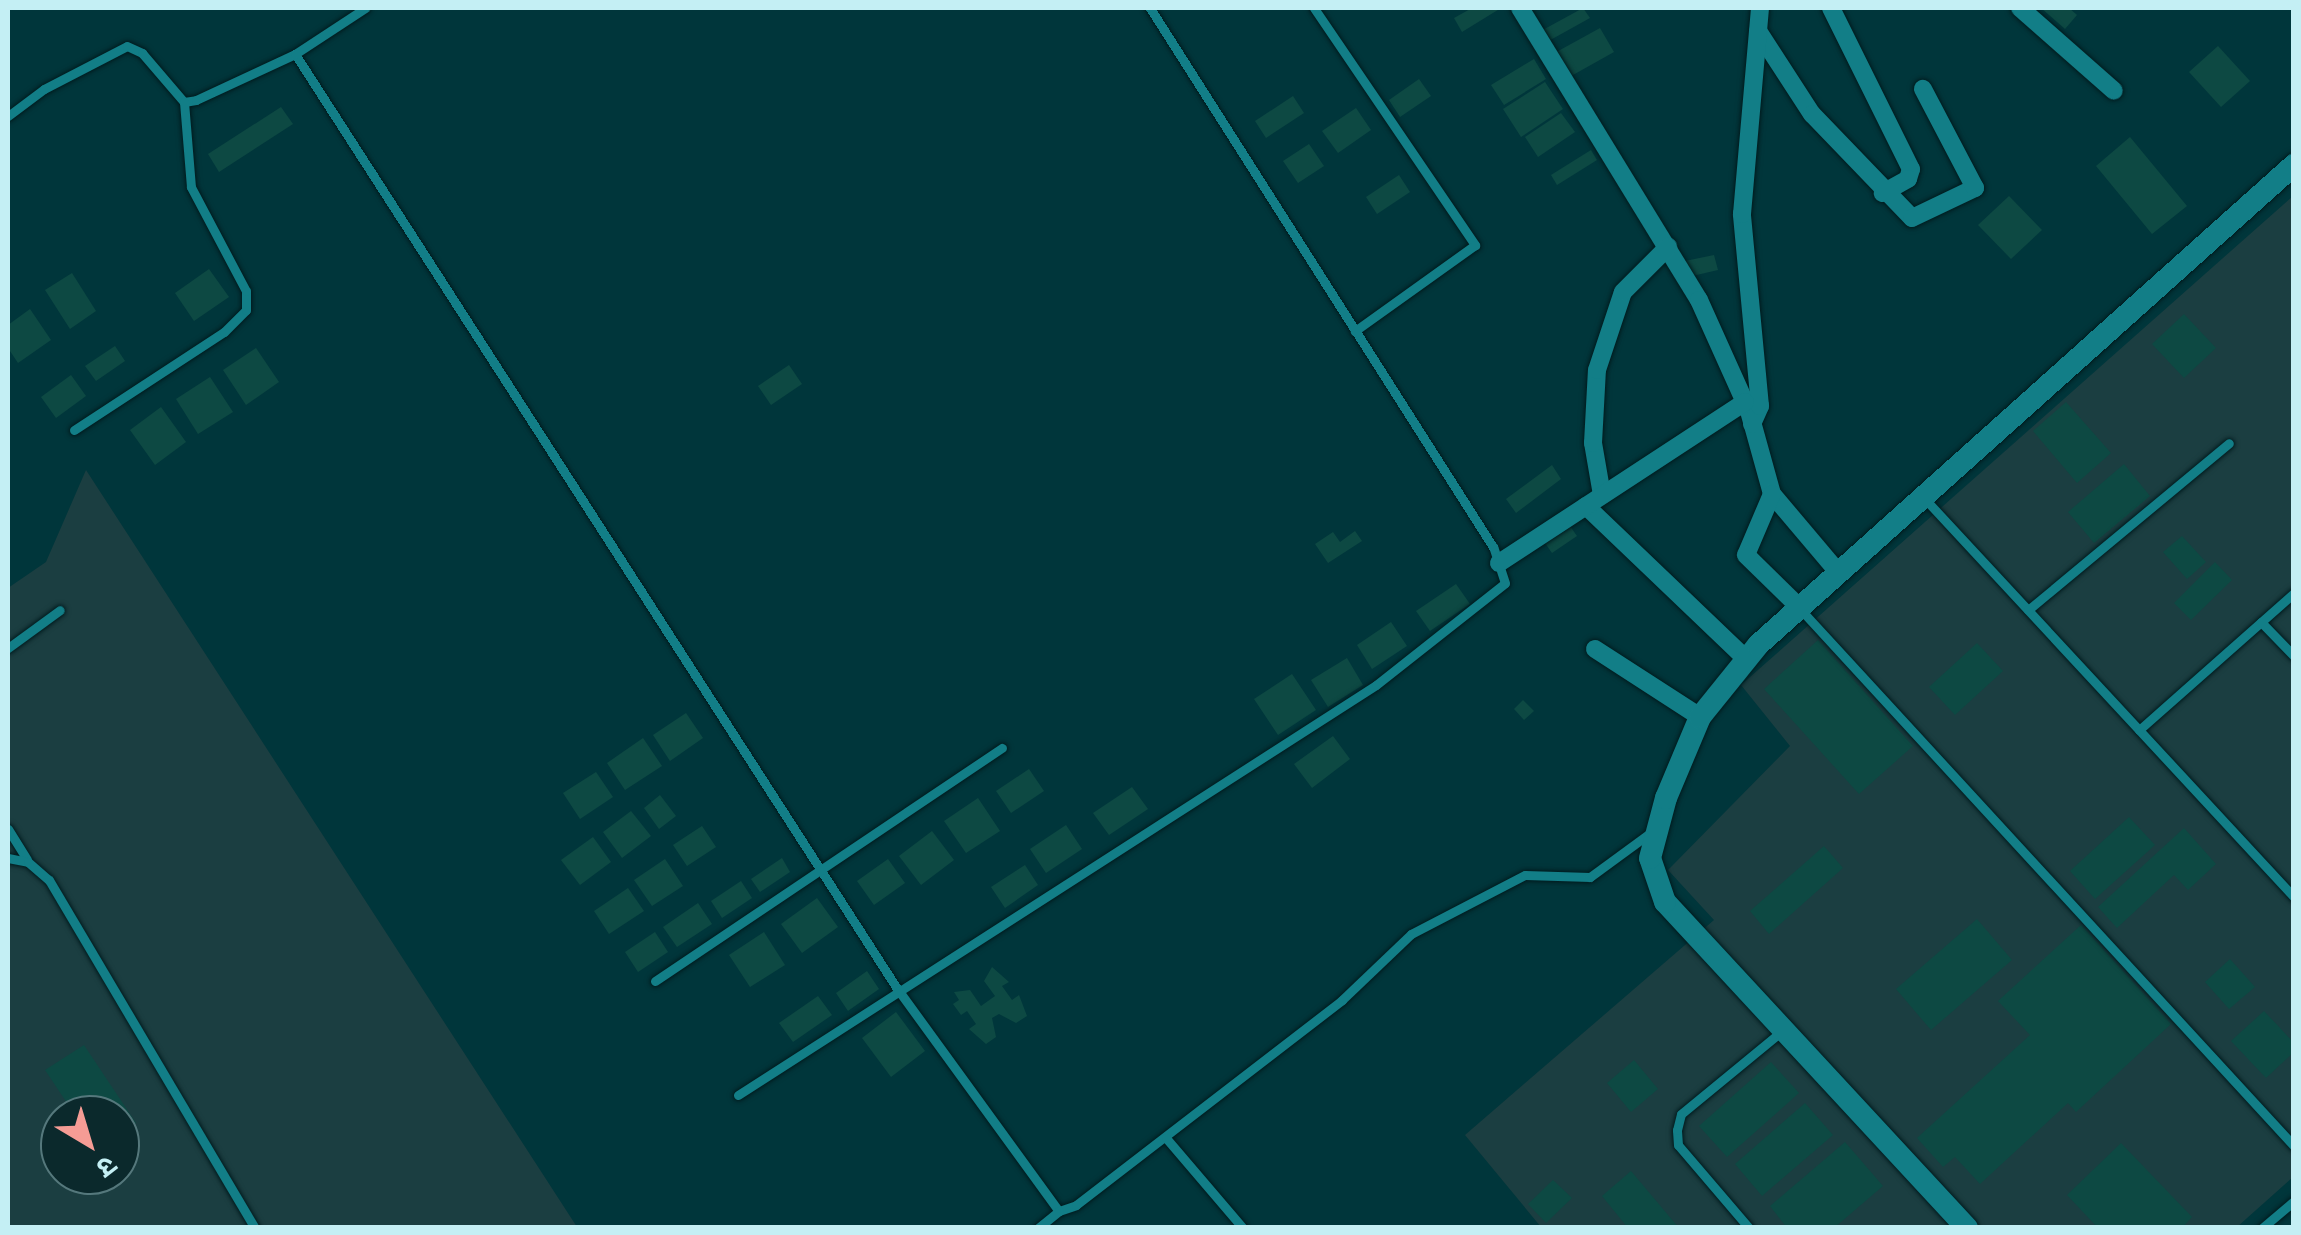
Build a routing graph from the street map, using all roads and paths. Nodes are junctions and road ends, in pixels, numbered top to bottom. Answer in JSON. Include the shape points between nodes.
{"nodes":[{"id":1,"x":365,"y":8,"type":"edge"},
{"id":2,"x":1150,"y":8,"type":"edge"},
{"id":3,"x":1314,"y":8,"type":"edge"},
{"id":4,"x":1520,"y":8,"type":"edge"},
{"id":5,"x":1760,"y":8,"type":"edge"},
{"id":6,"x":1832,"y":8,"type":"edge"},
{"id":7,"x":2020,"y":8,"type":"edge"},
{"id":8,"x":1758,"y":31,"type":"junction"},
{"id":9,"x":295,"y":54,"type":"junction"},
{"id":10,"x":1923,"y":89,"type":"dead end"},
{"id":11,"x":2114,"y":91,"type":"dead end"},
{"id":12,"x":184,"y":102,"type":"junction"},
{"id":13,"x":8,"y":116,"type":"edge"},
{"id":14,"x":2294,"y":166,"type":"edge"},
{"id":15,"x":1883,"y":193,"type":"junction"},
{"id":16,"x":1668,"y":247,"type":"junction"},
{"id":17,"x":1355,"y":330,"type":"junction"},
{"id":18,"x":1744,"y":402,"type":"junction"},
{"id":19,"x":1752,"y":424,"type":"junction"},
{"id":20,"x":74,"y":430,"type":"dead end"},
{"id":21,"x":2229,"y":443,"type":"dead end"},
{"id":22,"x":1772,"y":494,"type":"junction"},
{"id":23,"x":1602,"y":495,"type":"junction"},
{"id":24,"x":1924,"y":497,"type":"junction"},
{"id":25,"x":1586,"y":506,"type":"junction"},
{"id":26,"x":1499,"y":563,"type":"junction"},
{"id":27,"x":1837,"y":570,"type":"junction"},
{"id":28,"x":2294,"y":593,"type":"edge"},
{"id":29,"x":1798,"y":606,"type":"junction"},
{"id":30,"x":60,"y":610,"type":"dead end"},
{"id":31,"x":2028,"y":610,"type":"junction"},
{"id":32,"x":2261,"y":622,"type":"junction"},
{"id":33,"x":8,"y":648,"type":"edge"},
{"id":34,"x":1595,"y":649,"type":"dead end"},
{"id":35,"x":2294,"y":656,"type":"edge"},
{"id":36,"x":1746,"y":659,"type":"junction"},
{"id":37,"x":1700,"y":717,"type":"junction"},
{"id":38,"x":2139,"y":730,"type":"junction"},
{"id":39,"x":1002,"y":748,"type":"dead end"},
{"id":40,"x":1658,"y":826,"type":"junction"},
{"id":41,"x":8,"y":828,"type":"edge"},
{"id":42,"x":8,"y":858,"type":"edge"},
{"id":43,"x":28,"y":862,"type":"junction"},
{"id":44,"x":822,"y":871,"type":"junction"},
{"id":45,"x":2294,"y":897,"type":"edge"},
{"id":46,"x":656,"y":981,"type":"dead end"},
{"id":47,"x":896,"y":988,"type":"junction"},
{"id":48,"x":1784,"y":1030,"type":"junction"},
{"id":49,"x":738,"y":1095,"type":"dead end"},
{"id":50,"x":1166,"y":1138,"type":"junction"},
{"id":51,"x":2294,"y":1146,"type":"edge"},
{"id":52,"x":2294,"y":1201,"type":"edge"},
{"id":53,"x":1059,"y":1210,"type":"junction"},
{"id":54,"x":255,"y":1228,"type":"edge"},
{"id":55,"x":1038,"y":1228,"type":"edge"},
{"id":56,"x":1243,"y":1228,"type":"edge"},
{"id":57,"x":1749,"y":1228,"type":"edge"},
{"id":58,"x":1968,"y":1228,"type":"edge"},
{"id":59,"x":2262,"y":1228,"type":"edge"}],
"edges":[{"from":1,"to":9,"type":"lane"},
{"from":2,"to":17,"type":"lane"},
{"from":3,"to":17,"type":"lane","via":[[1475,245]]},
{"from":4,"to":16,"type":"street"},
{"from":5,"to":8,"type":"street"},
{"from":6,"to":15,"type":"street","via":[[1911,169],[1908,179]]},
{"from":7,"to":11,"type":"street"},
{"from":8,"to":15,"type":"street","via":[[1812,114]]},
{"from":8,"to":19,"type":"street","via":[[1742,214],[1760,406]]},
{"from":9,"to":12,"type":"lane"},
{"from":9,"to":44,"type":"lane"},
{"from":10,"to":15,"type":"street","via":[[1975,188],[1912,218]]},
{"from":12,"to":13,"type":"lane","via":[[128,46],[44,89]]},
{"from":12,"to":20,"type":"lane","via":[[191,187],[246,291],[246,310],[224,332]]},
{"from":14,"to":24,"type":"street"},
{"from":16,"to":18,"type":"street"},
{"from":16,"to":23,"type":"street","via":[[1624,292],[1597,370],[1594,443]]},
{"from":17,"to":26,"type":"lane"},
{"from":18,"to":19,"type":"street"},
{"from":18,"to":23,"type":"street"},
{"from":19,"to":22,"type":"street"},
{"from":21,"to":31,"type":"lane"},
{"from":22,"to":27,"type":"street"},
{"from":22,"to":29,"type":"street","via":[[1746,555]]},
{"from":23,"to":25,"type":"street"},
{"from":24,"to":27,"type":"street"},
{"from":24,"to":31,"type":"lane"},
{"from":25,"to":26,"type":"street"},
{"from":25,"to":36,"type":"street"},
{"from":26,"to":47,"type":"lane","via":[[1505,584],[1498,592],[1376,685]]},
{"from":27,"to":29,"type":"street"},
{"from":28,"to":32,"type":"lane"},
{"from":29,"to":36,"type":"street"},
{"from":29,"to":51,"type":"lane"},
{"from":30,"to":33,"type":"lane"},
{"from":31,"to":38,"type":"lane"},
{"from":32,"to":35,"type":"lane"},
{"from":32,"to":38,"type":"lane"},
{"from":34,"to":37,"type":"street"},
{"from":36,"to":37,"type":"street"},
{"from":37,"to":40,"type":"street"},
{"from":38,"to":45,"type":"lane"},
{"from":39,"to":44,"type":"lane"},
{"from":40,"to":48,"type":"street","via":[[1650,858],[1665,902]]},
{"from":40,"to":50,"type":"lane","via":[[1590,877],[1524,875],[1411,934],[1342,1000]]},
{"from":41,"to":43,"type":"lane"},
{"from":42,"to":43,"type":"lane"},
{"from":43,"to":54,"type":"lane","via":[[49,880]]},
{"from":44,"to":46,"type":"lane"},
{"from":44,"to":47,"type":"lane"},
{"from":47,"to":49,"type":"lane"},
{"from":47,"to":53,"type":"lane"},
{"from":48,"to":57,"type":"lane","via":[[1681,1114],[1678,1130],[1678,1146]]},
{"from":48,"to":58,"type":"street"},
{"from":50,"to":53,"type":"lane","via":[[1076,1205]]},
{"from":50,"to":56,"type":"lane"},
{"from":52,"to":59,"type":"lane"},
{"from":53,"to":55,"type":"lane"}]}
